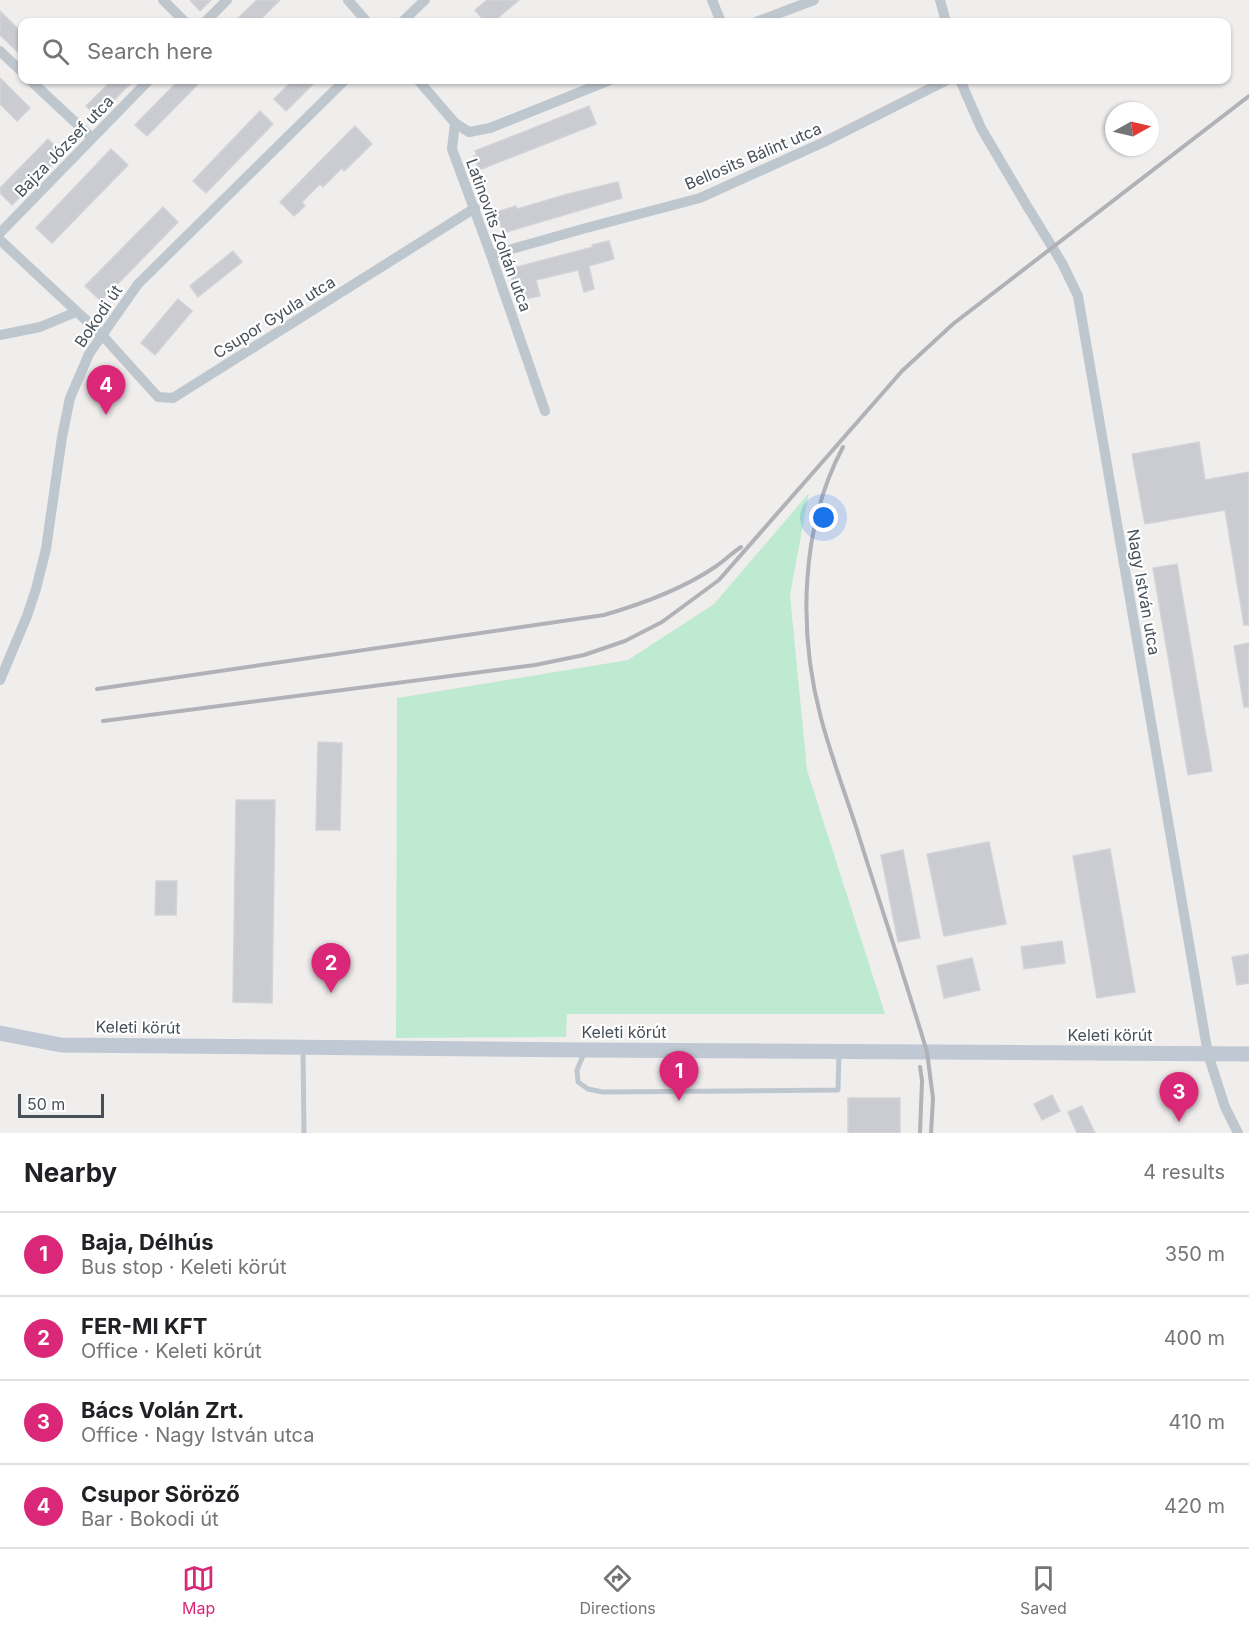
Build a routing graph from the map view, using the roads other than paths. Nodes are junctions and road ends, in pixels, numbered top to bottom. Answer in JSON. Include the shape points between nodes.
{"nodes":[{"id":1,"x":163,"y":0,"type":"edge"},
{"id":2,"x":227,"y":0,"type":"edge"},
{"id":3,"x":348,"y":0,"type":"edge"},
{"id":4,"x":425,"y":0,"type":"edge"},
{"id":5,"x":712,"y":0,"type":"edge"},
{"id":6,"x":814,"y":0,"type":"edge"},
{"id":7,"x":940,"y":0,"type":"edge"},
{"id":8,"x":181,"y":18,"type":"edge"},
{"id":9,"x":209,"y":18,"type":"edge"},
{"id":10,"x":364,"y":18,"type":"edge"},
{"id":11,"x":406,"y":18,"type":"edge"},
{"id":12,"x":719,"y":18,"type":"edge"},
{"id":13,"x":767,"y":18,"type":"edge"},
{"id":14,"x":945,"y":18,"type":"edge"},
{"id":15,"x":0,"y":51,"type":"edge"},
{"id":16,"x":18,"y":68,"type":"edge"},
{"id":17,"x":34,"y":84,"type":"edge"},
{"id":18,"x":145,"y":84,"type":"edge"},
{"id":19,"x":341,"y":84,"type":"edge"},
{"id":20,"x":421,"y":84,"type":"edge"},
{"id":21,"x":599,"y":84,"type":"edge"},
{"id":22,"x":939,"y":84,"type":"edge"},
{"id":23,"x":962,"y":84,"type":"edge"},
{"id":24,"x":455,"y":123,"type":"junction"},
{"id":25,"x":92,"y":138,"type":"junction"},
{"id":26,"x":475,"y":208,"type":"junction"},
{"id":27,"x":0,"y":233,"type":"edge"},
{"id":28,"x":0,"y":240,"type":"edge"},
{"id":29,"x":491,"y":255,"type":"junction"},
{"id":30,"x":76,"y":312,"type":"junction"},
{"id":31,"x":0,"y":335,"type":"edge"},
{"id":32,"x":102,"y":335,"type":"junction"},
{"id":33,"x":545,"y":411,"type":"dead end"},
{"id":34,"x":0,"y":680,"type":"edge"},
{"id":35,"x":0,"y":1033,"type":"edge"},
{"id":36,"x":303,"y":1047,"type":"junction"},
{"id":37,"x":586,"y":1050,"type":"junction"},
{"id":38,"x":839,"y":1051,"type":"junction"},
{"id":39,"x":1208,"y":1053,"type":"junction"},
{"id":40,"x":1249,"y":1053,"type":"edge"},
{"id":41,"x":304,"y":1133,"type":"edge"},
{"id":42,"x":1238,"y":1133,"type":"edge"}],
"edges":[{"from":1,"to":8,"type":"street"},
{"from":2,"to":9,"type":"street"},
{"from":3,"to":10,"type":"street"},
{"from":4,"to":11,"type":"street"},
{"from":5,"to":12,"type":"street"},
{"from":6,"to":13,"type":"street"},
{"from":7,"to":14,"type":"street"},
{"from":15,"to":16,"type":"street"},
{"from":17,"to":25,"type":"street"},
{"from":18,"to":25,"type":"street","name":"Bajza József utca"},
{"from":19,"to":32,"type":"street","name":"Bokodi út","via":[[138,284]]},
{"from":20,"to":24,"type":"street"},
{"from":21,"to":24,"type":"street","via":[[490,128],[469,132]]},
{"from":22,"to":29,"type":"street","name":"Bellosits Bálint utca","via":[[700,198]]},
{"from":23,"to":39,"type":"street","name":"Nagy István utca","via":[[981,128],[1078,296]]},
{"from":24,"to":26,"type":"street","name":"Latinovits Zoltán utca","via":[[452,149]]},
{"from":25,"to":27,"type":"street","name":"Bajza József utca"},
{"from":26,"to":29,"type":"street","name":"Latinovits Zoltán utca"},
{"from":26,"to":32,"type":"street","name":"Csupor Gyula utca","via":[[173,398],[158,397]]},
{"from":28,"to":30,"type":"street","name":"Csupor Gyula utca"},
{"from":29,"to":33,"type":"street","name":"Latinovits Zoltán utca"},
{"from":30,"to":31,"type":"street","via":[[40,327]]},
{"from":30,"to":32,"type":"street","name":"Csupor Gyula utca"},
{"from":32,"to":34,"type":"street","name":"Bokodi út","via":[[70,398],[44,559],[27,616]]},
{"from":35,"to":36,"type":"main road","name":"Keleti körút","via":[[61,1045]]},
{"from":36,"to":37,"type":"main road","name":"Keleti körút"},
{"from":36,"to":41,"type":"lane"},
{"from":37,"to":38,"type":"main road","name":"Keleti körút"},
{"from":37,"to":38,"type":"lane","via":[[577,1070],[578,1082],[603,1092],[838,1090]]},
{"from":38,"to":39,"type":"main road","name":"Keleti körút"},
{"from":39,"to":40,"type":"main road","name":"Keleti körút"},
{"from":39,"to":42,"type":"street","name":"Nagy István utca","via":[[1225,1107]]}]}
